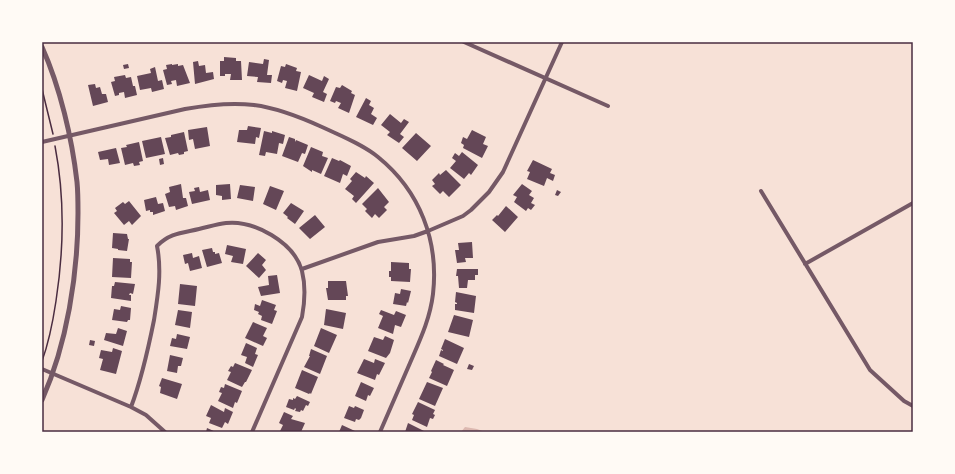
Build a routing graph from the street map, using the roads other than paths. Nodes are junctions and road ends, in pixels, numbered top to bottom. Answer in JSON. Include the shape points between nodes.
{"nodes":[{"id":1,"x":464,"y":42,"type":"edge"},
{"id":2,"x":562,"y":42,"type":"edge"},
{"id":3,"x":42,"y":47,"type":"edge"},
{"id":4,"x":546,"y":78,"type":"junction"},
{"id":5,"x":608,"y":106,"type":"dead end"},
{"id":6,"x":69,"y":137,"type":"junction"},
{"id":7,"x":42,"y":142,"type":"edge"},
{"id":8,"x":761,"y":191,"type":"dead end"},
{"id":9,"x":913,"y":202,"type":"edge"},
{"id":10,"x":428,"y":231,"type":"junction"},
{"id":11,"x":805,"y":264,"type":"junction"},
{"id":12,"x":302,"y":269,"type":"junction"},
{"id":13,"x":42,"y":369,"type":"edge"},
{"id":14,"x":53,"y":374,"type":"junction"},
{"id":15,"x":42,"y":400,"type":"edge"},
{"id":16,"x":913,"y":406,"type":"edge"},
{"id":17,"x":131,"y":407,"type":"junction"},
{"id":18,"x":165,"y":432,"type":"edge"},
{"id":19,"x":252,"y":432,"type":"edge"},
{"id":20,"x":380,"y":432,"type":"edge"}],
"edges":[{"from":1,"to":4,"type":"street"},
{"from":2,"to":4,"type":"street"},
{"from":3,"to":6,"type":"street","via":[[55,80]]},
{"from":4,"to":5,"type":"street"},
{"from":4,"to":10,"type":"street","via":[[508,163],[492,187],[463,216]]},
{"from":6,"to":7,"type":"street"},
{"from":6,"to":10,"type":"street","via":[[204,106],[238,104],[276,109],[350,139],[378,156],[410,192],[422,212]]},
{"from":6,"to":14,"type":"street","via":[[78,183],[78,233],[73,286]]},
{"from":8,"to":11,"type":"street"},
{"from":9,"to":11,"type":"street"},
{"from":10,"to":12,"type":"street","via":[[378,242]]},
{"from":10,"to":20,"type":"street","via":[[433,262],[431,308]]},
{"from":11,"to":16,"type":"street","via":[[870,370]]},
{"from":12,"to":17,"type":"street","via":[[291,252],[274,236],[243,224],[227,223],[165,238],[157,246],[160,259],[158,299],[146,358]]},
{"from":12,"to":19,"type":"street","via":[[305,286],[302,316]]},
{"from":13,"to":14,"type":"street"},
{"from":14,"to":15,"type":"street"},
{"from":14,"to":17,"type":"street"},
{"from":17,"to":18,"type":"street","via":[[146,415]]}]}
